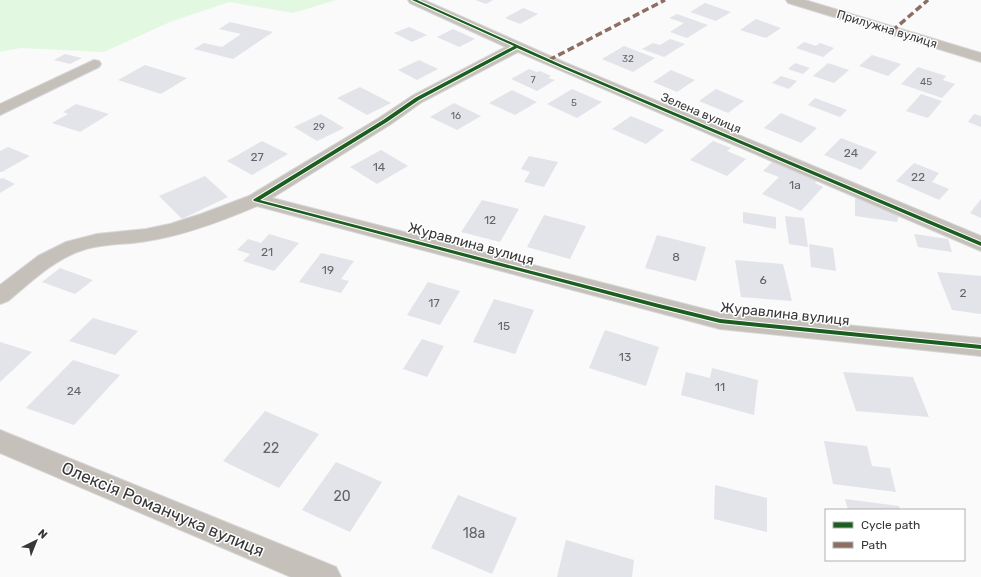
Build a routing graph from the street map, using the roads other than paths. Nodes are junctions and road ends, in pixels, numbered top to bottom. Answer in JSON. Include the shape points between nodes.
{"nodes":[{"id":1,"x":414,"y":0,"type":"edge"},
{"id":2,"x":792,"y":0,"type":"edge"},
{"id":3,"x":518,"y":46,"type":"junction"},
{"id":4,"x":981,"y":58,"type":"edge"},
{"id":5,"x":94,"y":64,"type":"dead end"},
{"id":6,"x":0,"y":110,"type":"edge"},
{"id":7,"x":256,"y":200,"type":"junction"},
{"id":8,"x":981,"y":244,"type":"edge"},
{"id":9,"x":0,"y":296,"type":"edge"},
{"id":10,"x":981,"y":347,"type":"edge"},
{"id":11,"x":0,"y":441,"type":"edge"},
{"id":12,"x":326,"y":577,"type":"edge"}],
"edges":[{"from":1,"to":3,"type":"street","name":"Зелена вулиця"},
{"from":2,"to":4,"type":"street","name":"Прилужна вулиця"},
{"from":3,"to":7,"type":"street","via":[[417,99]]},
{"from":3,"to":8,"type":"street","name":"Зелена вулиця"},
{"from":5,"to":6,"type":"street"},
{"from":7,"to":9,"type":"street","via":[[191,224],[157,233],[87,243],[63,251],[31,271]]},
{"from":7,"to":10,"type":"street","name":"Журавлина вулиця","via":[[720,320]]},
{"from":11,"to":12,"type":"street","name":"Олексія Романчука вулиця"}]}
